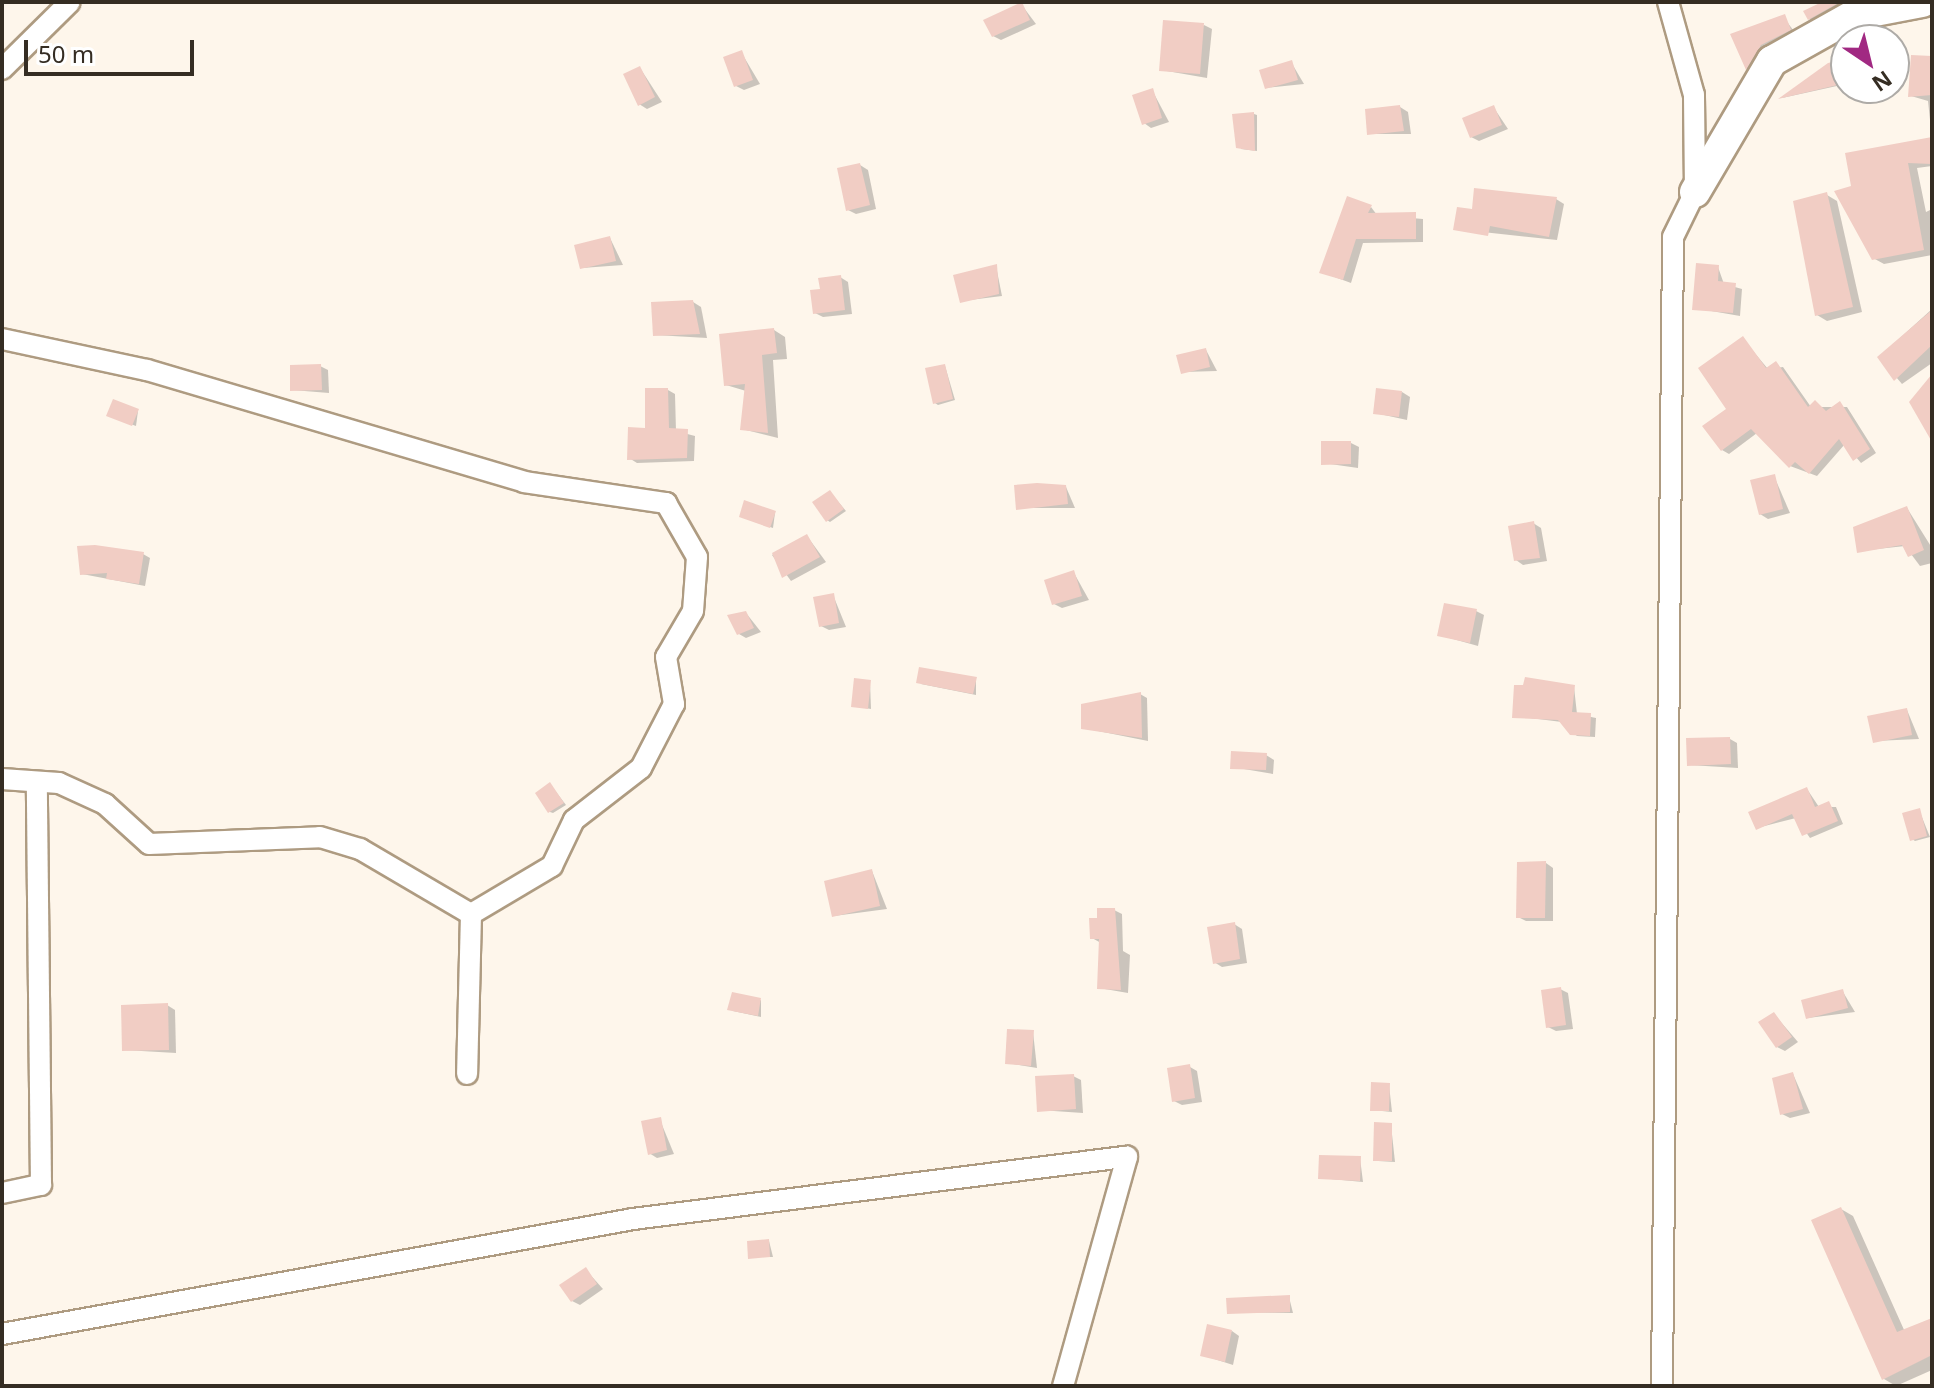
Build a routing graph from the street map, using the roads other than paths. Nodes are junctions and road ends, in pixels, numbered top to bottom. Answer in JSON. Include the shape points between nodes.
{"nodes":[{"id":1,"x":70,"y":2,"type":"edge"},
{"id":2,"x":1668,"y":2,"type":"edge"},
{"id":3,"x":1922,"y":2,"type":"edge"},
{"id":4,"x":2,"y":69,"type":"edge"},
{"id":5,"x":1695,"y":192,"type":"junction"},
{"id":6,"x":2,"y":339,"type":"edge"},
{"id":7,"x":2,"y":779,"type":"edge"},
{"id":8,"x":37,"y":785,"type":"junction"},
{"id":9,"x":471,"y":914,"type":"junction"},
{"id":10,"x":467,"y":1074,"type":"dead end"},
{"id":11,"x":2,"y":1193,"type":"edge"},
{"id":12,"x":2,"y":1334,"type":"edge"},
{"id":13,"x":1063,"y":1386,"type":"edge"},
{"id":14,"x":1662,"y":1386,"type":"edge"}],
"edges":[{"from":1,"to":4,"type":"street"},
{"from":2,"to":5,"type":"street","via":[[1694,95]]},
{"from":3,"to":5,"type":"street","via":[[1854,15],[1772,61]]},
{"from":5,"to":14,"type":"street","via":[[1673,237]]},
{"from":6,"to":9,"type":"street","via":[[147,370],[524,482],[666,503],[697,557],[693,611],[666,657],[674,704],[641,768],[574,820],[552,866]]},
{"from":7,"to":8,"type":"street"},
{"from":8,"to":9,"type":"street","via":[[59,783],[105,804],[149,844],[320,837],[360,849]]},
{"from":8,"to":11,"type":"street","via":[[41,1185]]},
{"from":9,"to":10,"type":"street"},
{"from":12,"to":13,"type":"street","via":[[633,1219],[1127,1157]]}]}
